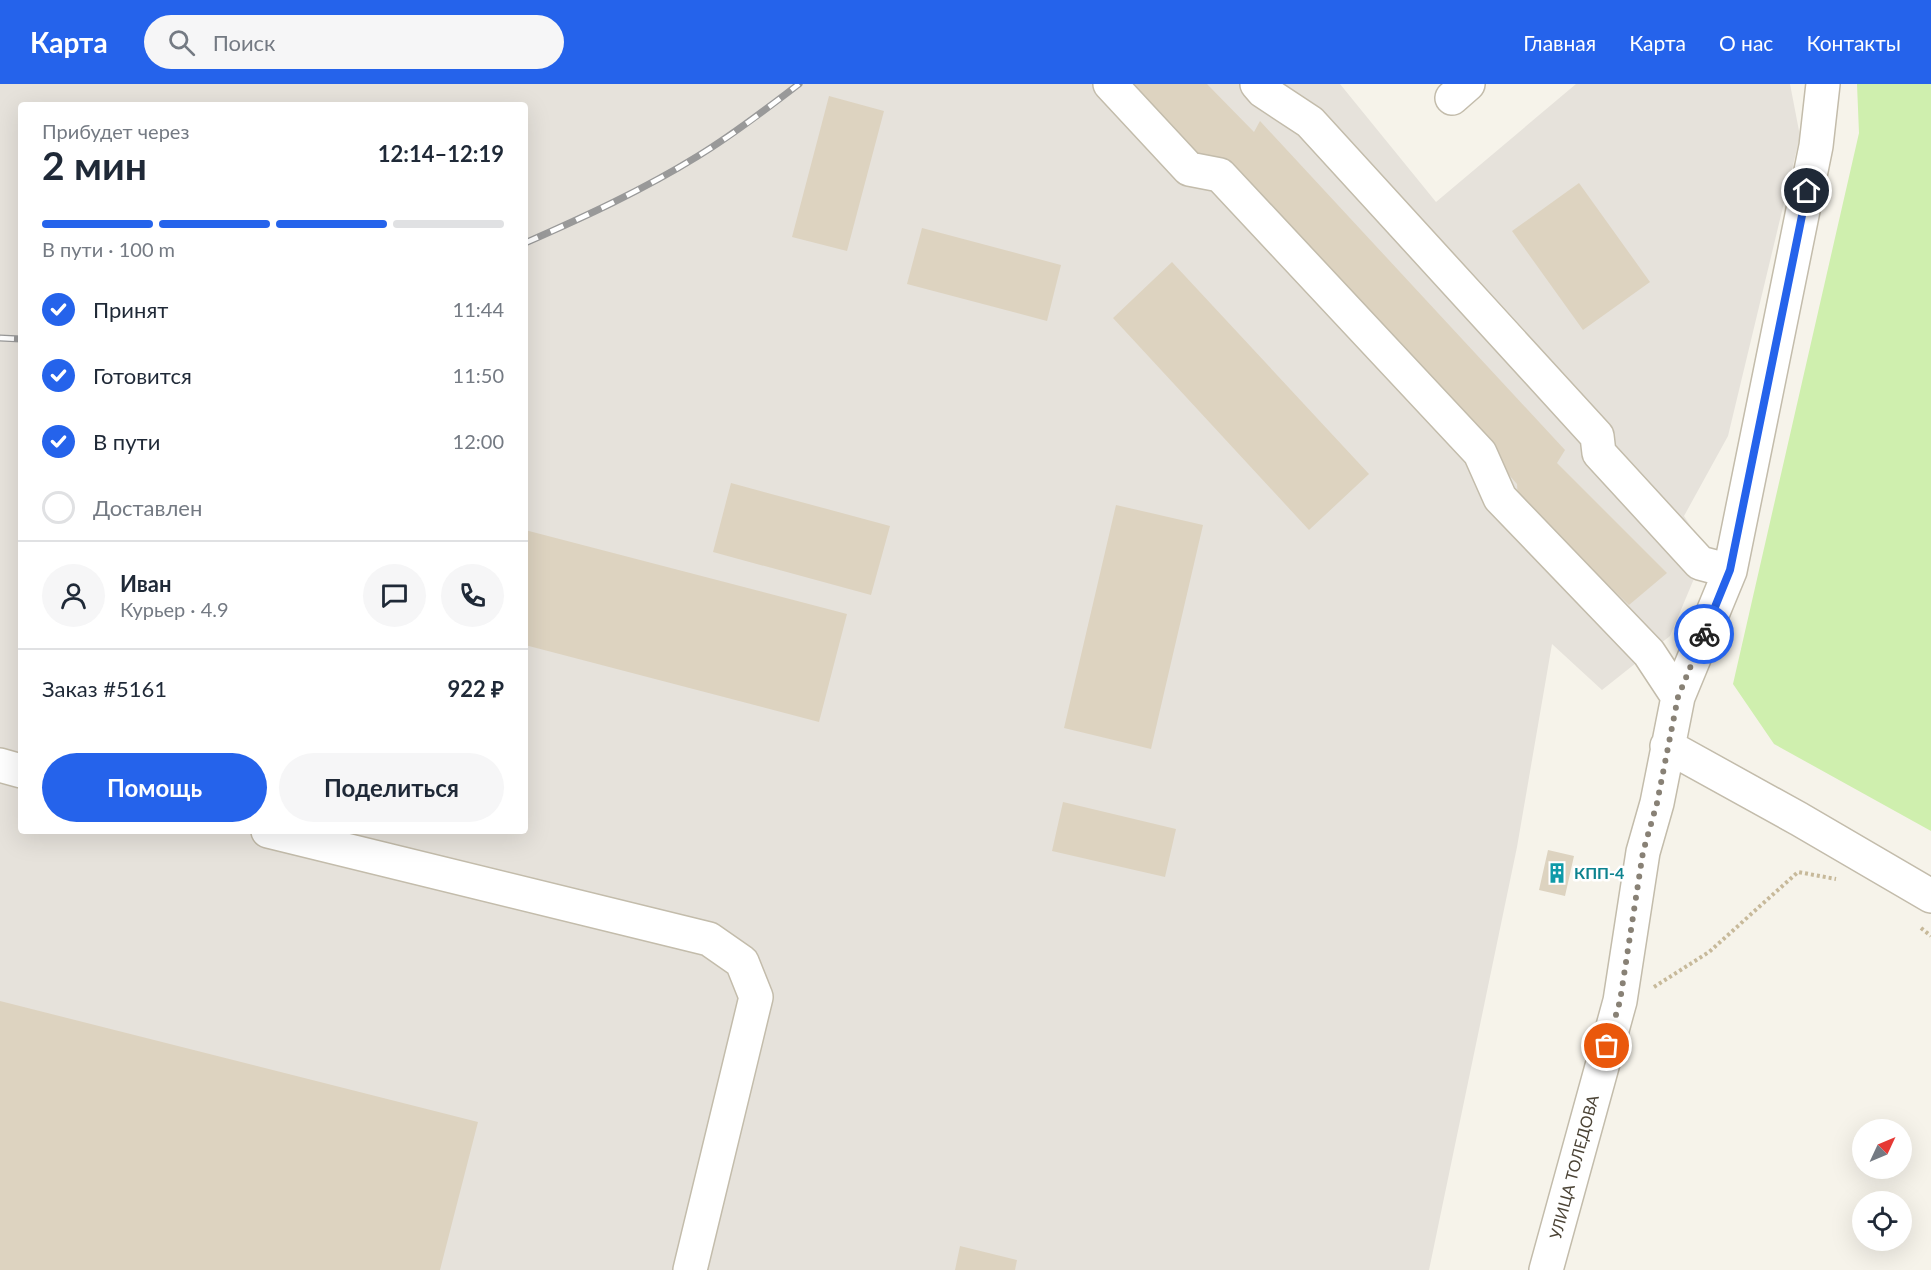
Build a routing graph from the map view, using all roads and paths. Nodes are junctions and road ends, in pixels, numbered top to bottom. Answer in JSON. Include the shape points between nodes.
{"nodes":[{"id":1,"x":1110,"y":84,"type":"edge"},
{"id":2,"x":1257,"y":84,"type":"edge"},
{"id":3,"x":1823,"y":84,"type":"edge"},
{"id":4,"x":1730,"y":570,"type":"junction"},
{"id":5,"x":1678,"y":697,"type":"junction"},
{"id":6,"x":1667,"y":746,"type":"junction"},
{"id":7,"x":0,"y":765,"type":"edge"},
{"id":8,"x":18,"y":770,"type":"edge"},
{"id":9,"x":279,"y":834,"type":"edge"},
{"id":10,"x":1844,"y":881,"type":"dead end"},
{"id":11,"x":1922,"y":908,"type":"edge"},
{"id":12,"x":1931,"y":936,"type":"edge"},
{"id":13,"x":1620,"y":1001,"type":"junction"},
{"id":14,"x":690,"y":1270,"type":"edge"},
{"id":15,"x":1546,"y":1270,"type":"edge"}],
"edges":[{"from":1,"to":5,"type":"street","via":[[1189,169],[1220,175],[1480,453],[1500,498],[1649,653]]},
{"from":2,"to":4,"type":"street","via":[[1310,122],[1597,436],[1599,453],[1700,563]]},
{"from":3,"to":4,"type":"street","name":"УЛИЦА ТОЛЕДОВА","via":[[1816,146]]},
{"from":4,"to":5,"type":"street","name":"УЛИЦА ТОЛЕДОВА"},
{"from":5,"to":6,"type":"street","name":"УЛИЦА ТОЛЕДОВА"},
{"from":6,"to":11,"type":"street","via":[[1799,819]]},
{"from":6,"to":13,"type":"street","name":"УЛИЦА ТОЛЕДОВА","via":[[1643,852]]},
{"from":7,"to":8,"type":"street"},
{"from":9,"to":14,"type":"street","via":[[709,939],[742,962],[756,997]]},
{"from":10,"to":13,"type":"path","via":[[1798,872],[1709,952],[1653,988]]},
{"from":11,"to":12,"type":"path"},
{"from":13,"to":15,"type":"street","name":"УЛИЦА ТОЛЕДОВА"}]}
